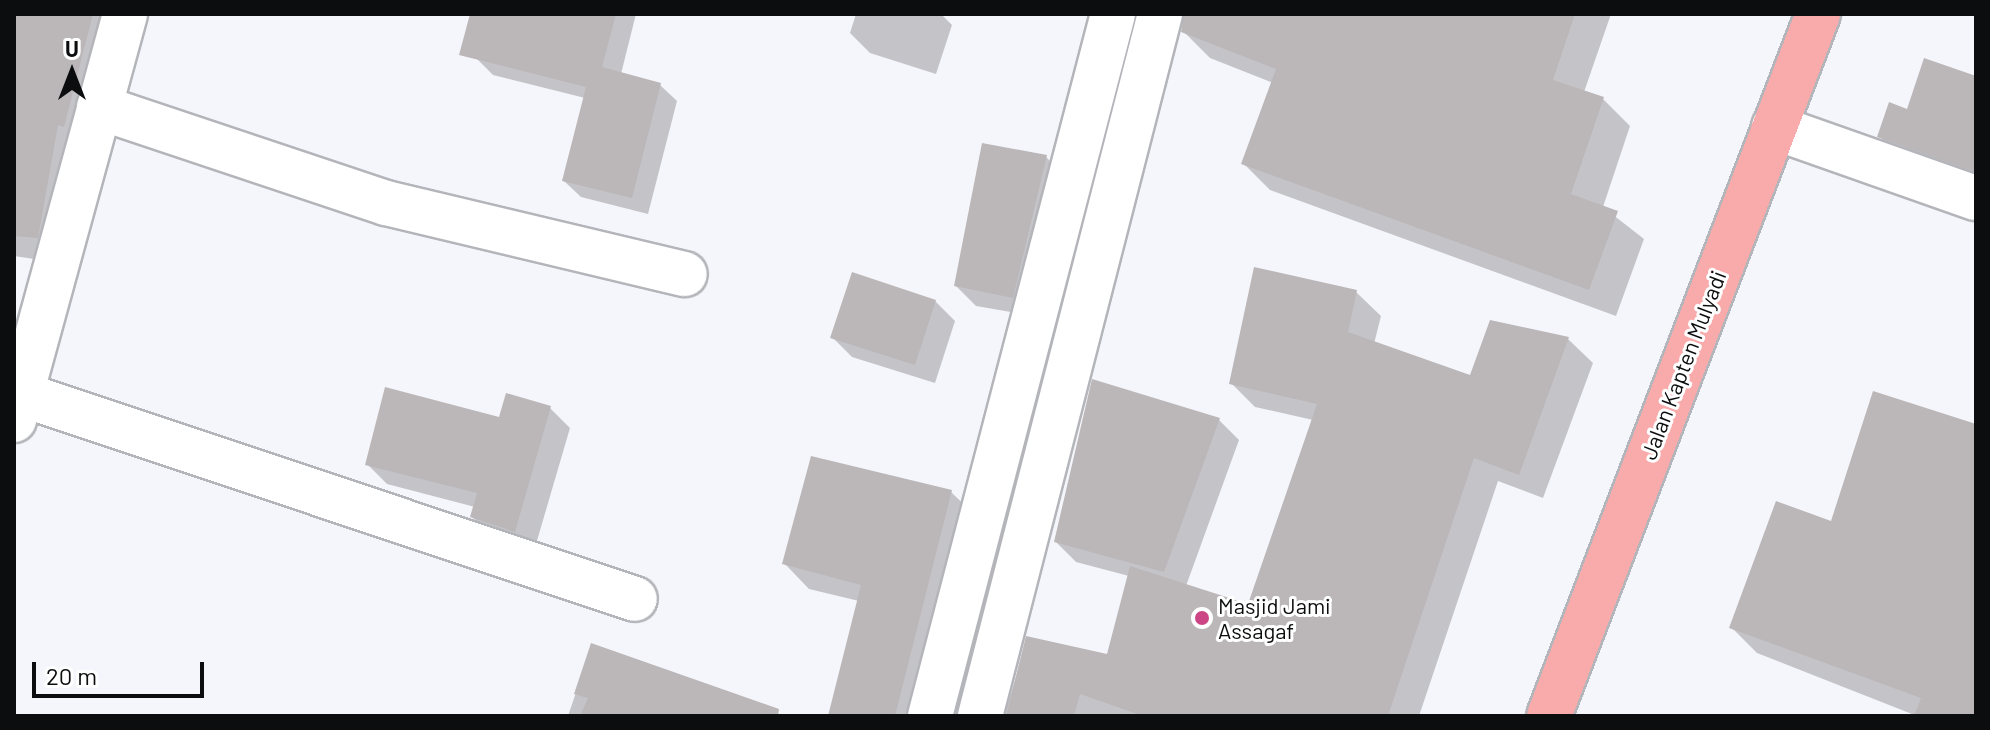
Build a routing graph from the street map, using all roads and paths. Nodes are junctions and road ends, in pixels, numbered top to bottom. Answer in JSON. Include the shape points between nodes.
{"nodes":[{"id":1,"x":125,"y":14,"type":"edge"},
{"id":2,"x":1113,"y":14,"type":"edge"},
{"id":3,"x":1160,"y":14,"type":"edge"},
{"id":4,"x":1818,"y":14,"type":"edge"},
{"id":5,"x":99,"y":107,"type":"junction"},
{"id":6,"x":1774,"y":127,"type":"junction"},
{"id":7,"x":1976,"y":198,"type":"edge"},
{"id":8,"x":685,"y":274,"type":"dead end"},
{"id":9,"x":18,"y":407,"type":"edge"},
{"id":10,"x":635,"y":599,"type":"dead end"},
{"id":11,"x":930,"y":716,"type":"edge"},
{"id":12,"x":980,"y":716,"type":"edge"},
{"id":13,"x":1549,"y":716,"type":"edge"}],
"edges":[{"from":1,"to":5,"type":"street"},
{"from":2,"to":11,"type":"street"},
{"from":3,"to":12,"type":"street"},
{"from":4,"to":6,"type":"main road","name":"Jalan Kapten Mulyadi"},
{"from":5,"to":8,"type":"street","via":[[386,203]]},
{"from":5,"to":9,"type":"street"},
{"from":6,"to":7,"type":"street"},
{"from":6,"to":13,"type":"main road","name":"Jalan Kapten Mulyadi"},
{"from":9,"to":10,"type":"street"}]}
